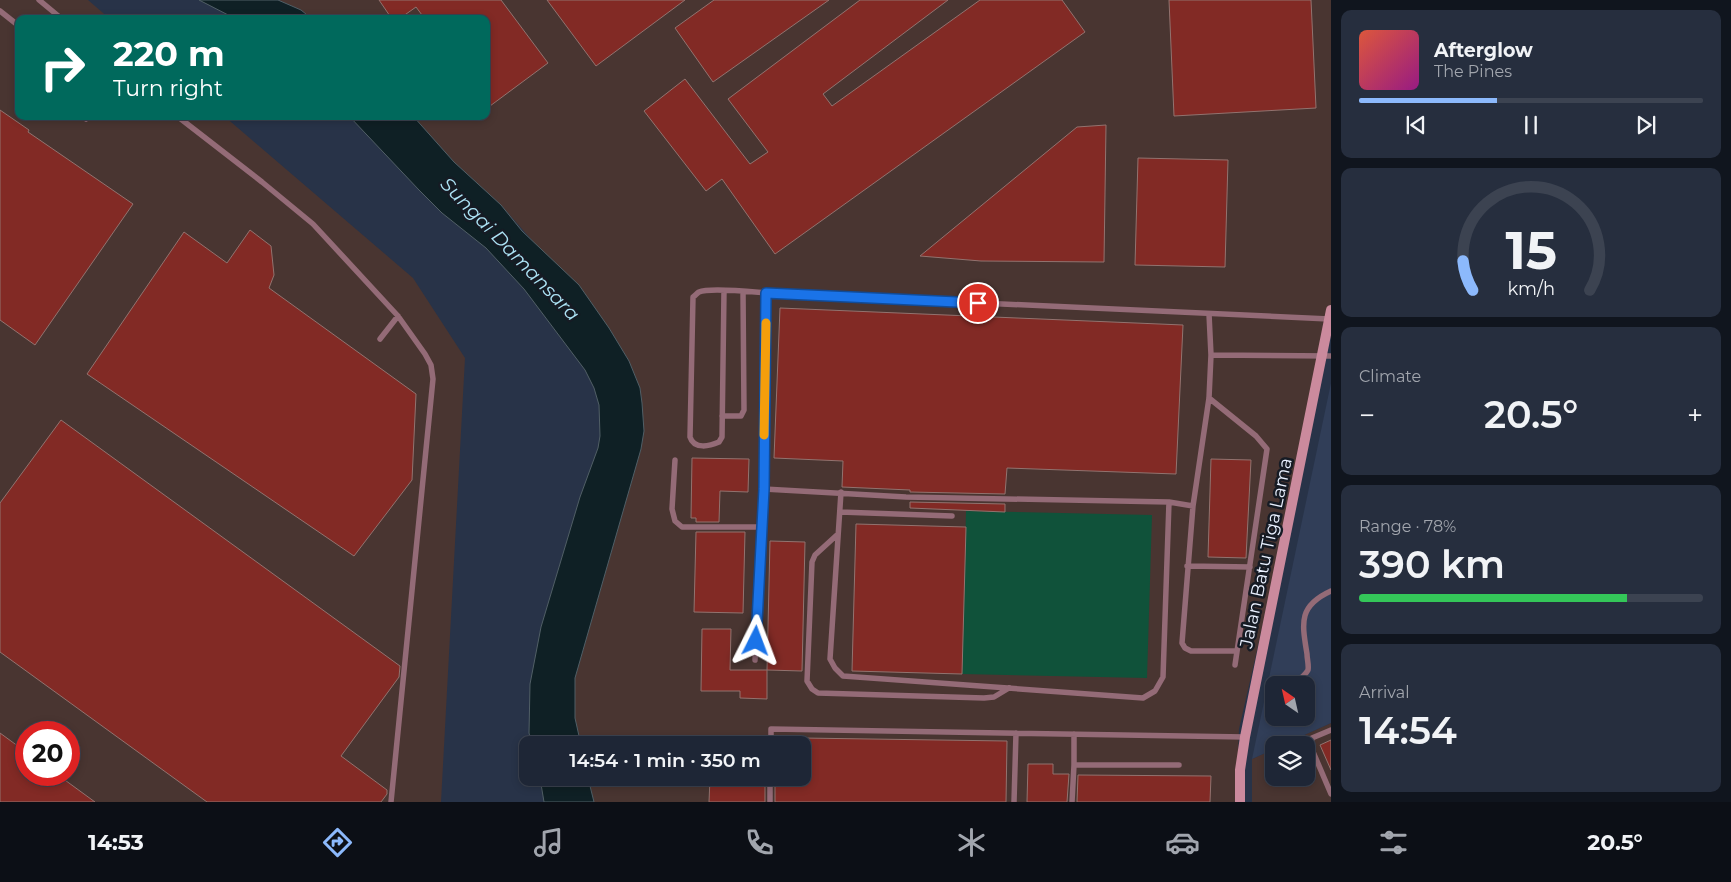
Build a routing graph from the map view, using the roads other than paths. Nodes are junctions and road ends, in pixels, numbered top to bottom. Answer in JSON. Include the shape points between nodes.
{"nodes":[{"id":1,"x":40,"y":0,"type":"edge"},
{"id":2,"x":0,"y":11,"type":"edge"},
{"id":3,"x":57,"y":15,"type":"edge"},
{"id":4,"x":15,"y":23,"type":"edge"},
{"id":5,"x":182,"y":120,"type":"edge"},
{"id":6,"x":724,"y":291,"type":"junction"},
{"id":7,"x":743,"y":292,"type":"junction"},
{"id":8,"x":766,"y":293,"type":"junction"},
{"id":9,"x":1209,"y":314,"type":"junction"},
{"id":10,"x":1330,"y":315,"type":"edge"},
{"id":11,"x":398,"y":316,"type":"junction"},
{"id":12,"x":380,"y":339,"type":"dead end"},
{"id":13,"x":1211,"y":355,"type":"junction"},
{"id":14,"x":1327,"y":356,"type":"edge"},
{"id":15,"x":1209,"y":398,"type":"junction"},
{"id":16,"x":722,"y":416,"type":"junction"},
{"id":17,"x":675,"y":460,"type":"dead end"},
{"id":18,"x":764,"y":489,"type":"junction"},
{"id":19,"x":841,"y":492,"type":"junction"},
{"id":20,"x":1168,"y":502,"type":"junction"},
{"id":21,"x":1193,"y":506,"type":"junction"},
{"id":22,"x":840,"y":512,"type":"junction"},
{"id":23,"x":952,"y":516,"type":"dead end"},
{"id":24,"x":762,"y":526,"type":"junction"},
{"id":25,"x":838,"y":534,"type":"junction"},
{"id":26,"x":1187,"y":566,"type":"junction"},
{"id":27,"x":1250,"y":567,"type":"junction"},
{"id":28,"x":1331,"y":590,"type":"edge"},
{"id":29,"x":1237,"y":651,"type":"junction"},
{"id":30,"x":755,"y":660,"type":"dead end"},
{"id":31,"x":1235,"y":664,"type":"dead end"},
{"id":32,"x":1304,"y":676,"type":"edge"},
{"id":33,"x":1009,"y":688,"type":"junction"},
{"id":34,"x":1331,"y":730,"type":"edge"},
{"id":35,"x":1016,"y":733,"type":"junction"},
{"id":36,"x":1074,"y":734,"type":"junction"},
{"id":37,"x":771,"y":736,"type":"edge"},
{"id":38,"x":1245,"y":737,"type":"junction"},
{"id":39,"x":1179,"y":764,"type":"dead end"},
{"id":40,"x":1074,"y":765,"type":"junction"},
{"id":41,"x":770,"y":786,"type":"edge"},
{"id":42,"x":1331,"y":794,"type":"edge"},
{"id":43,"x":391,"y":802,"type":"edge"},
{"id":44,"x":770,"y":802,"type":"edge"},
{"id":45,"x":1014,"y":802,"type":"edge"},
{"id":46,"x":1072,"y":802,"type":"edge"},
{"id":47,"x":1240,"y":802,"type":"edge"}],
"edges":[{"from":1,"to":3,"type":"lane"},
{"from":2,"to":4,"type":"lane"},
{"from":5,"to":11,"type":"lane","via":[[313,224]]},
{"from":6,"to":7,"type":"lane"},
{"from":6,"to":16,"type":"lane"},
{"from":6,"to":16,"type":"lane","via":[[708,290],[693,297],[691,441],[705,446],[720,442]]},
{"from":7,"to":8,"type":"lane"},
{"from":7,"to":16,"type":"lane","via":[[744,410],[741,416]]},
{"from":8,"to":9,"type":"lane"},
{"from":8,"to":18,"type":"lane"},
{"from":9,"to":10,"type":"lane"},
{"from":9,"to":13,"type":"lane"},
{"from":10,"to":14,"type":"main road","name":"Jalan Batu Tiga Lama"},
{"from":11,"to":12,"type":"lane"},
{"from":11,"to":43,"type":"lane","via":[[425,354],[433,379]]},
{"from":13,"to":14,"type":"lane"},
{"from":13,"to":15,"type":"lane"},
{"from":14,"to":38,"type":"main road","name":"Jalan Batu Tiga Lama"},
{"from":15,"to":21,"type":"lane"},
{"from":15,"to":27,"type":"lane","via":[[1267,449]]},
{"from":17,"to":24,"type":"lane","via":[[672,509],[675,521],[682,527]]},
{"from":18,"to":19,"type":"lane"},
{"from":18,"to":24,"type":"lane"},
{"from":19,"to":20,"type":"lane","via":[[906,497]]},
{"from":19,"to":22,"type":"lane"},
{"from":20,"to":21,"type":"lane"},
{"from":20,"to":33,"type":"lane","via":[[1163,677],[1155,690],[1143,698]]},
{"from":21,"to":26,"type":"lane"},
{"from":22,"to":23,"type":"lane"},
{"from":22,"to":25,"type":"lane"},
{"from":24,"to":30,"type":"lane"},
{"from":25,"to":33,"type":"lane","via":[[830,659],[843,676]]},
{"from":25,"to":33,"type":"lane","via":[[815,555],[812,562],[807,681],[812,689],[818,693],[984,698],[994,697]]},
{"from":26,"to":27,"type":"lane"},
{"from":26,"to":29,"type":"lane","via":[[1182,643],[1190,651]]},
{"from":27,"to":29,"type":"lane"},
{"from":28,"to":32,"type":"lane","via":[[1318,596],[1304,616],[1302,625],[1308,667]]},
{"from":29,"to":31,"type":"lane"},
{"from":34,"to":42,"type":"lane","via":[[1312,738],[1311,747]]},
{"from":35,"to":36,"type":"lane"},
{"from":35,"to":37,"type":"lane","via":[[771,729]]},
{"from":35,"to":45,"type":"lane"},
{"from":36,"to":38,"type":"lane"},
{"from":36,"to":40,"type":"lane"},
{"from":38,"to":47,"type":"main road","name":"Jalan Batu Tiga Lama"},
{"from":39,"to":40,"type":"lane"},
{"from":40,"to":46,"type":"lane"},
{"from":41,"to":44,"type":"lane"}]}
